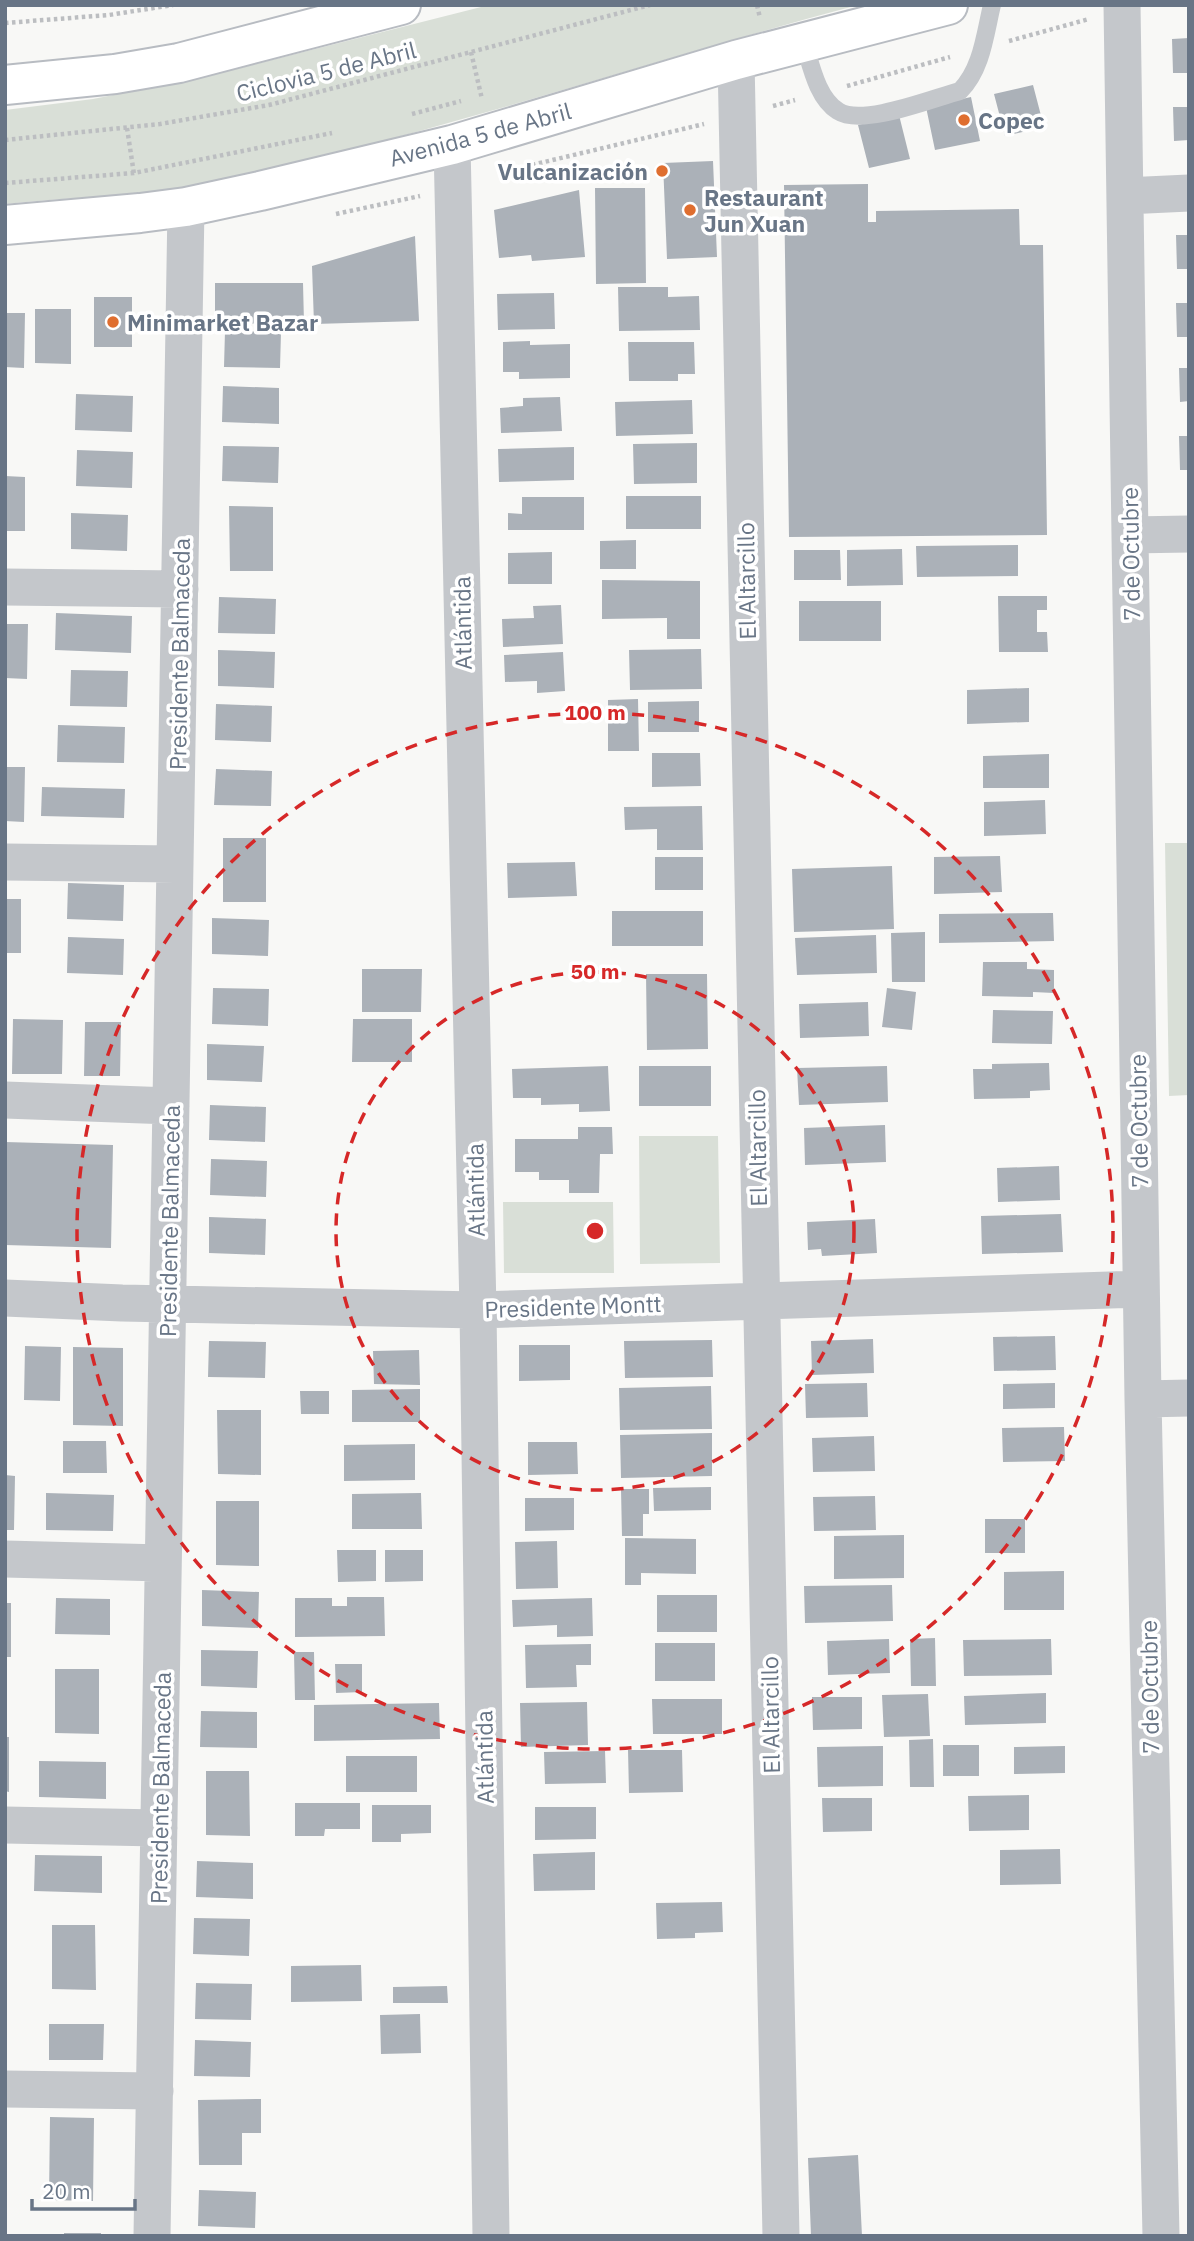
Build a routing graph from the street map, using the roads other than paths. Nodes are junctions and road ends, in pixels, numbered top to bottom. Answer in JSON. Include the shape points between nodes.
{"nodes":[{"id":1,"x":401,"y":5,"type":"edge"},
{"id":2,"x":948,"y":5,"type":"edge"},
{"id":3,"x":992,"y":5,"type":"edge"},
{"id":4,"x":1122,"y":5,"type":"edge"},
{"id":5,"x":804,"y":43,"type":"junction"},
{"id":6,"x":736,"y":60,"type":"junction"},
{"id":7,"x":5,"y":85,"type":"edge"},
{"id":8,"x":452,"y":145,"type":"junction"},
{"id":9,"x":1189,"y":193,"type":"edge"},
{"id":10,"x":1125,"y":196,"type":"junction"},
{"id":11,"x":186,"y":207,"type":"junction"},
{"id":12,"x":5,"y":225,"type":"edge"},
{"id":13,"x":1189,"y":534,"type":"edge"},
{"id":14,"x":1130,"y":535,"type":"junction"},
{"id":15,"x":5,"y":587,"type":"edge"},
{"id":16,"x":180,"y":589,"type":"junction"},
{"id":17,"x":5,"y":862,"type":"edge"},
{"id":18,"x":175,"y":864,"type":"junction"},
{"id":19,"x":5,"y":1100,"type":"edge"},
{"id":20,"x":171,"y":1106,"type":"junction"},
{"id":21,"x":1141,"y":1289,"type":"junction"},
{"id":22,"x":5,"y":1298,"type":"edge"},
{"id":23,"x":760,"y":1301,"type":"junction"},
{"id":24,"x":168,"y":1303,"type":"junction"},
{"id":25,"x":478,"y":1310,"type":"junction"},
{"id":26,"x":1189,"y":1398,"type":"edge"},
{"id":27,"x":1143,"y":1399,"type":"junction"},
{"id":28,"x":5,"y":1559,"type":"edge"},
{"id":29,"x":163,"y":1563,"type":"junction"},
{"id":30,"x":5,"y":1825,"type":"edge"},
{"id":31,"x":159,"y":1828,"type":"junction"},
{"id":32,"x":5,"y":2089,"type":"edge"},
{"id":33,"x":155,"y":2091,"type":"junction"},
{"id":34,"x":152,"y":2236,"type":"edge"},
{"id":35,"x":491,"y":2236,"type":"edge"},
{"id":36,"x":781,"y":2236,"type":"edge"},
{"id":37,"x":1161,"y":2236,"type":"edge"}],
"edges":[{"from":1,"to":7,"type":"main road","via":[[178,64]]},
{"from":2,"to":5,"type":"main road","name":"Avenida 5 de Abril"},
{"from":3,"to":5,"type":"lane","via":[[977,65],[960,91],[871,115],[852,117],[837,111],[821,91]]},
{"from":4,"to":10,"type":"street","name":"7 de Octubre"},
{"from":5,"to":6,"type":"main road","name":"Avenida 5 de Abril"},
{"from":6,"to":8,"type":"main road","name":"Avenida 5 de Abril"},
{"from":6,"to":23,"type":"street","name":"El Altarcillo"},
{"from":8,"to":11,"type":"main road","name":"Avenida 5 de Abril"},
{"from":8,"to":25,"type":"street","name":"Atlántida"},
{"from":9,"to":10,"type":"street"},
{"from":10,"to":14,"type":"street","name":"7 de Octubre"},
{"from":11,"to":12,"type":"main road","name":"Avenida 5 de Abril"},
{"from":11,"to":16,"type":"street","name":"Presidente Balmaceda"},
{"from":13,"to":14,"type":"street"},
{"from":14,"to":21,"type":"street","name":"7 de Octubre"},
{"from":15,"to":16,"type":"street"},
{"from":16,"to":18,"type":"street","name":"Presidente Balmaceda"},
{"from":17,"to":18,"type":"street"},
{"from":18,"to":20,"type":"street","name":"Presidente Balmaceda"},
{"from":19,"to":20,"type":"street"},
{"from":20,"to":24,"type":"street","name":"Presidente Balmaceda"},
{"from":21,"to":23,"type":"street","name":"Presidente Montt"},
{"from":21,"to":27,"type":"street","name":"7 de Octubre"},
{"from":22,"to":24,"type":"street","name":"Presidente Montt"},
{"from":23,"to":25,"type":"street","name":"Presidente Montt"},
{"from":23,"to":36,"type":"street","name":"El Altarcillo"},
{"from":24,"to":25,"type":"street","name":"Presidente Montt"},
{"from":24,"to":29,"type":"street","name":"Presidente Balmaceda"},
{"from":25,"to":35,"type":"street","name":"Atlántida"},
{"from":26,"to":27,"type":"street"},
{"from":27,"to":37,"type":"street","name":"7 de Octubre"},
{"from":28,"to":29,"type":"street"},
{"from":29,"to":31,"type":"street","name":"Presidente Balmaceda"},
{"from":30,"to":31,"type":"street"},
{"from":31,"to":33,"type":"street","name":"Presidente Balmaceda"},
{"from":32,"to":33,"type":"street"},
{"from":33,"to":34,"type":"street","name":"Presidente Balmaceda"}]}
